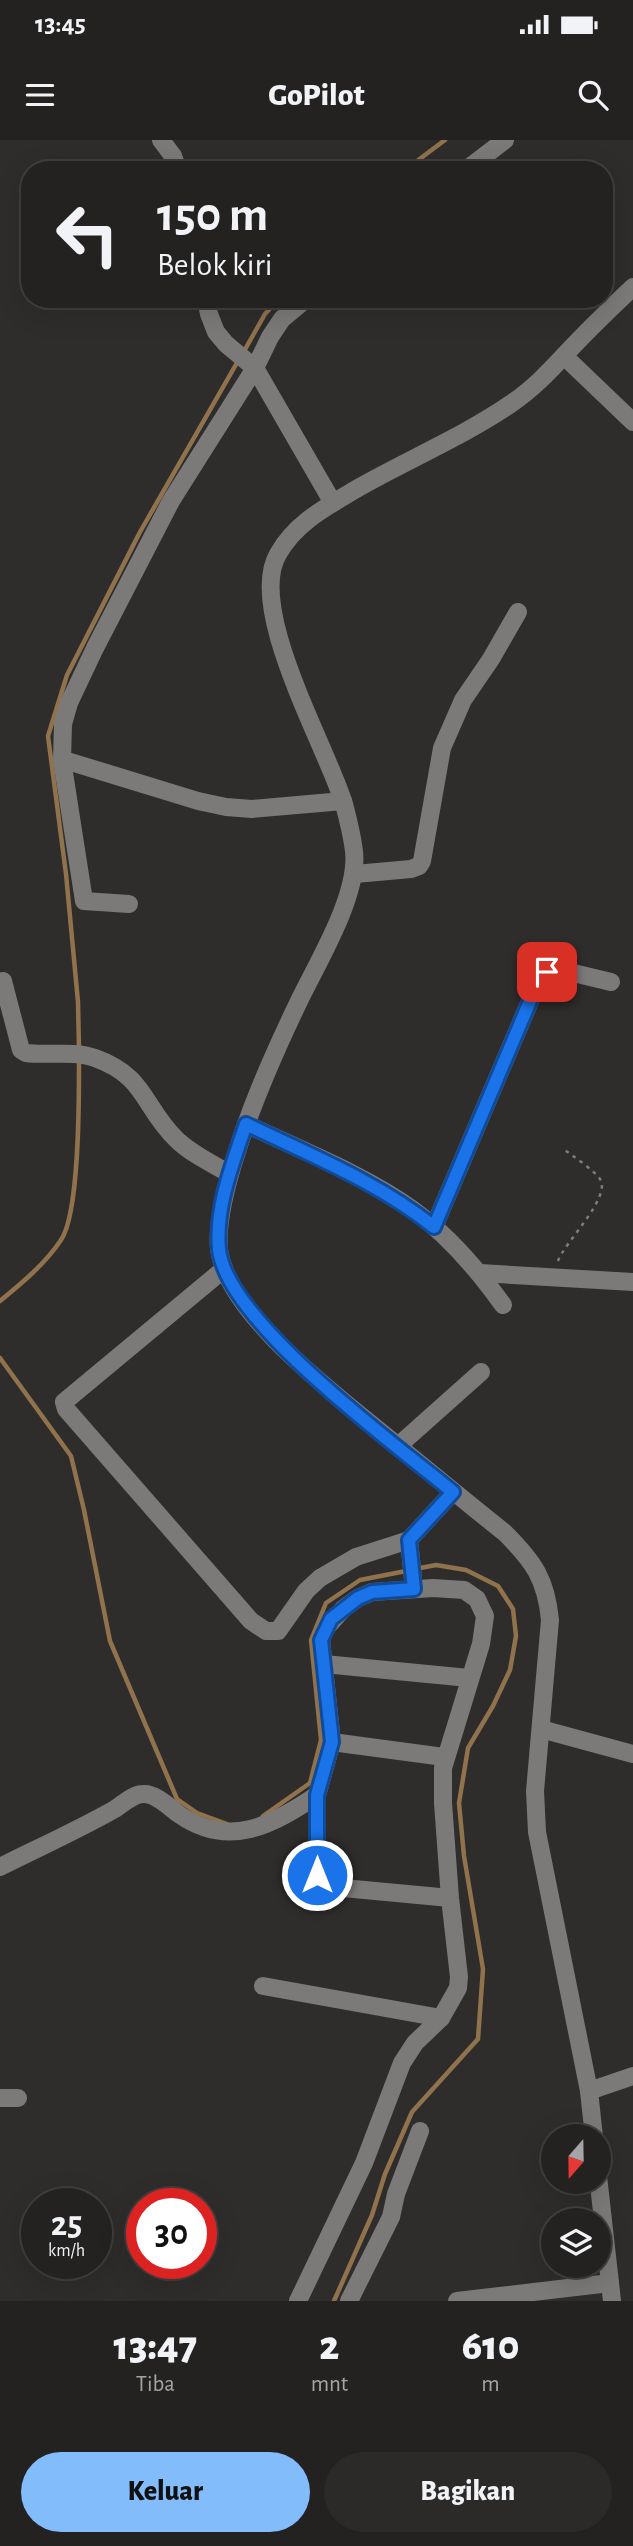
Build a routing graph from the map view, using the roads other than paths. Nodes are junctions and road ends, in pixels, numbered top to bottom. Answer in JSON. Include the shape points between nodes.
{"nodes":[{"id":1,"x":161,"y":140,"type":"edge"},
{"id":2,"x":505,"y":140,"type":"edge"},
{"id":3,"x":175,"y":161,"type":"edge"},
{"id":4,"x":478,"y":161,"type":"edge"},
{"id":5,"x":633,"y":287,"type":"edge"},
{"id":6,"x":613,"y":307,"type":"edge"},
{"id":7,"x":209,"y":308,"type":"edge"},
{"id":8,"x":296,"y":308,"type":"edge"},
{"id":9,"x":612,"y":308,"type":"edge"},
{"id":10,"x":564,"y":356,"type":"junction"},
{"id":11,"x":252,"y":365,"type":"junction"},
{"id":12,"x":633,"y":422,"type":"edge"},
{"id":13,"x":333,"y":503,"type":"junction"},
{"id":14,"x":518,"y":612,"type":"dead end"},
{"id":15,"x":64,"y":760,"type":"junction"},
{"id":16,"x":343,"y":802,"type":"junction"},
{"id":17,"x":355,"y":874,"type":"junction"},
{"id":18,"x":129,"y":904,"type":"dead end"},
{"id":19,"x":3,"y":981,"type":"dead end"},
{"id":20,"x":611,"y":982,"type":"dead end"},
{"id":21,"x":246,"y":1124,"type":"junction"},
{"id":22,"x":230,"y":1174,"type":"junction"},
{"id":23,"x":434,"y":1227,"type":"junction"},
{"id":24,"x":224,"y":1269,"type":"junction"},
{"id":25,"x":480,"y":1273,"type":"junction"},
{"id":26,"x":633,"y":1282,"type":"edge"},
{"id":27,"x":503,"y":1306,"type":"dead end"},
{"id":28,"x":481,"y":1372,"type":"dead end"},
{"id":29,"x":398,"y":1446,"type":"junction"},
{"id":30,"x":453,"y":1492,"type":"junction"},
{"id":31,"x":410,"y":1543,"type":"junction"},
{"id":32,"x":414,"y":1589,"type":"junction"},
{"id":33,"x":324,"y":1664,"type":"junction"},
{"id":34,"x":469,"y":1678,"type":"junction"},
{"id":35,"x":541,"y":1730,"type":"junction"},
{"id":36,"x":332,"y":1742,"type":"junction"},
{"id":37,"x":633,"y":1754,"type":"edge"},
{"id":38,"x":444,"y":1757,"type":"junction"},
{"id":39,"x":317,"y":1795,"type":"junction"},
{"id":40,"x":0,"y":1867,"type":"edge"},
{"id":41,"x":450,"y":1898,"type":"junction"},
{"id":42,"x":263,"y":1986,"type":"dead end"},
{"id":43,"x":441,"y":2018,"type":"junction"},
{"id":44,"x":633,"y":2076,"type":"edge"},
{"id":45,"x":589,"y":2091,"type":"junction"},
{"id":46,"x":593,"y":2124,"type":"edge"},
{"id":47,"x":420,"y":2130,"type":"dead end"},
{"id":48,"x":600,"y":2194,"type":"edge"},
{"id":49,"x":611,"y":2292,"type":"edge"},
{"id":50,"x":302,"y":2300,"type":"edge"},
{"id":51,"x":349,"y":2301,"type":"edge"},
{"id":52,"x":457,"y":2301,"type":"edge"}],
"edges":[{"from":1,"to":3,"type":"street"},
{"from":2,"to":4,"type":"street"},
{"from":5,"to":6,"type":"street"},
{"from":7,"to":11,"type":"street","via":[[216,332]]},
{"from":8,"to":11,"type":"street","via":[[277,326]]},
{"from":9,"to":10,"type":"street"},
{"from":10,"to":12,"type":"street"},
{"from":10,"to":13,"type":"street","via":[[511,404]]},
{"from":11,"to":13,"type":"street"},
{"from":11,"to":15,"type":"street","via":[[171,501],[95,648],[63,724]]},
{"from":13,"to":16,"type":"street","via":[[304,522],[276,556],[270,590],[286,658]]},
{"from":14,"to":17,"type":"street","via":[[463,700],[442,748],[419,866]]},
{"from":15,"to":16,"type":"street","via":[[226,807]]},
{"from":15,"to":18,"type":"street","via":[[84,901]]},
{"from":16,"to":17,"type":"street"},
{"from":17,"to":21,"type":"street"},
{"from":19,"to":22,"type":"street","via":[[21,1049],[33,1054],[85,1055],[115,1067],[132,1078],[178,1142]]},
{"from":20,"to":23,"type":"street","via":[[561,970],[547,972],[536,987]]},
{"from":21,"to":22,"type":"street"},
{"from":21,"to":23,"type":"street","via":[[387,1193]]},
{"from":22,"to":24,"type":"street","via":[[218,1232]]},
{"from":23,"to":25,"type":"street"},
{"from":24,"to":29,"type":"street","via":[[247,1306],[308,1372]]},
{"from":24,"to":31,"type":"street","via":[[67,1398],[66,1409],[251,1621],[266,1631],[278,1631],[320,1578],[356,1557]]},
{"from":25,"to":26,"type":"street"},
{"from":25,"to":27,"type":"street"},
{"from":28,"to":29,"type":"street"},
{"from":29,"to":30,"type":"street"},
{"from":30,"to":31,"type":"street"},
{"from":30,"to":35,"type":"street","via":[[505,1533],[542,1577],[550,1620]]},
{"from":31,"to":32,"type":"street"},
{"from":32,"to":33,"type":"street","via":[[372,1592],[343,1609],[331,1619],[321,1640]]},
{"from":32,"to":34,"type":"street","via":[[464,1590],[482,1606],[485,1628]]},
{"from":33,"to":34,"type":"street"},
{"from":33,"to":36,"type":"street"},
{"from":34,"to":38,"type":"street"},
{"from":35,"to":37,"type":"street"},
{"from":35,"to":45,"type":"street","via":[[535,1791],[537,1832]]},
{"from":36,"to":38,"type":"street"},
{"from":36,"to":39,"type":"street"},
{"from":38,"to":41,"type":"street"},
{"from":39,"to":40,"type":"street","via":[[278,1819],[234,1832],[195,1825],[156,1798],[138,1795]]},
{"from":39,"to":41,"type":"street","via":[[319,1885]]},
{"from":41,"to":43,"type":"street","via":[[459,1977]]},
{"from":42,"to":43,"type":"street"},
{"from":43,"to":50,"type":"street","via":[[402,2063],[364,2164]]},
{"from":44,"to":45,"type":"street"},
{"from":45,"to":46,"type":"street"},
{"from":47,"to":51,"type":"street","via":[[391,2217]]},
{"from":48,"to":49,"type":"street"},
{"from":49,"to":52,"type":"street"}]}
